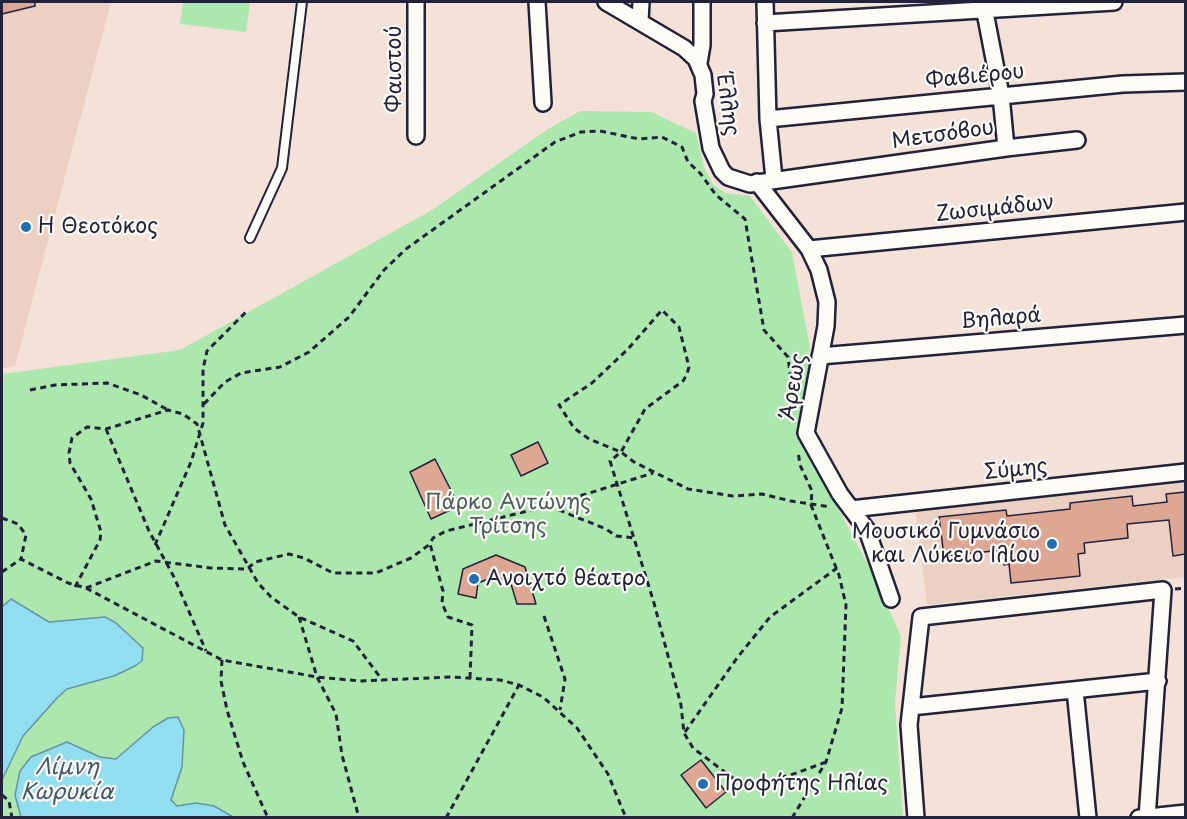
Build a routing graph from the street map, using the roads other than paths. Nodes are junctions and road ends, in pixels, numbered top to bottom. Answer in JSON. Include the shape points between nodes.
{"nodes":[{"id":1,"x":302,"y":2,"type":"edge"},
{"id":2,"x":416,"y":2,"type":"edge"},
{"id":3,"x":537,"y":2,"type":"edge"},
{"id":4,"x":606,"y":2,"type":"edge"},
{"id":5,"x":641,"y":2,"type":"edge"},
{"id":6,"x":702,"y":2,"type":"edge"},
{"id":7,"x":765,"y":2,"type":"edge"},
{"id":8,"x":1114,"y":2,"type":"edge"},
{"id":9,"x":984,"y":6,"type":"edge"},
{"id":10,"x":640,"y":21,"type":"junction"},
{"id":11,"x":765,"y":23,"type":"junction"},
{"id":12,"x":699,"y":63,"type":"junction"},
{"id":13,"x":1185,"y":82,"type":"edge"},
{"id":14,"x":1001,"y":96,"type":"junction"},
{"id":15,"x":543,"y":103,"type":"dead end"},
{"id":16,"x":768,"y":119,"type":"junction"},
{"id":17,"x":416,"y":136,"type":"dead end"},
{"id":18,"x":1077,"y":140,"type":"dead end"},
{"id":19,"x":1006,"y":148,"type":"junction"},
{"id":20,"x":774,"y":179,"type":"junction"},
{"id":21,"x":757,"y":182,"type":"junction"},
{"id":22,"x":1185,"y":212,"type":"edge"},
{"id":23,"x":250,"y":238,"type":"dead end"},
{"id":24,"x":809,"y":249,"type":"junction"},
{"id":25,"x":1185,"y":325,"type":"edge"},
{"id":26,"x":820,"y":356,"type":"junction"},
{"id":27,"x":1185,"y":472,"type":"edge"},
{"id":28,"x":851,"y":509,"type":"junction"},
{"id":29,"x":891,"y":599,"type":"dead end"},
{"id":30,"x":1158,"y":681,"type":"junction"},
{"id":31,"x":1076,"y":690,"type":"junction"},
{"id":32,"x":910,"y":707,"type":"junction"},
{"id":33,"x":1185,"y":813,"type":"edge"},
{"id":34,"x":1144,"y":817,"type":"edge"},
{"id":35,"x":916,"y":818,"type":"edge"},
{"id":36,"x":1088,"y":818,"type":"edge"}],
"edges":[{"from":1,"to":23,"type":"lane","via":[[282,168]]},
{"from":2,"to":17,"type":"street","name":"Φαιστού"},
{"from":3,"to":15,"type":"street"},
{"from":4,"to":10,"type":"street","name":"Έλλης"},
{"from":5,"to":10,"type":"street"},
{"from":6,"to":12,"type":"street"},
{"from":7,"to":11,"type":"street"},
{"from":8,"to":9,"type":"street"},
{"from":9,"to":11,"type":"street"},
{"from":9,"to":14,"type":"street","name":"Μετσόβου"},
{"from":10,"to":12,"type":"street","name":"Έλλης","via":[[684,48]]},
{"from":11,"to":16,"type":"street"},
{"from":12,"to":21,"type":"street","name":"Έλλης","via":[[711,148],[717,161],[728,177],[742,183]]},
{"from":13,"to":14,"type":"street","name":"Φαβιέρου"},
{"from":14,"to":16,"type":"street","name":"Φαβιέρου"},
{"from":14,"to":19,"type":"street","name":"Μετσόβου"},
{"from":16,"to":20,"type":"street"},
{"from":18,"to":19,"type":"street"},
{"from":19,"to":20,"type":"street","name":"Μετσόβου"},
{"from":20,"to":21,"type":"street","name":"Έλλης"},
{"from":21,"to":24,"type":"street","name":"Άρεως"},
{"from":22,"to":24,"type":"street","name":"Ζωσιμάδων"},
{"from":24,"to":26,"type":"street","name":"Άρεως","via":[[827,302]]},
{"from":25,"to":26,"type":"street","name":"Βηλαρά"},
{"from":26,"to":28,"type":"street","name":"Άρεως","via":[[806,433]]},
{"from":27,"to":28,"type":"street","name":"Σύμης"},
{"from":28,"to":29,"type":"street","name":"Άρεως","via":[[872,539]]},
{"from":30,"to":31,"type":"street"},
{"from":30,"to":32,"type":"street","via":[[1163,590],[921,617]]},
{"from":30,"to":34,"type":"street"},
{"from":31,"to":32,"type":"street"},
{"from":31,"to":36,"type":"street"},
{"from":32,"to":35,"type":"street"},
{"from":33,"to":34,"type":"street"}]}
